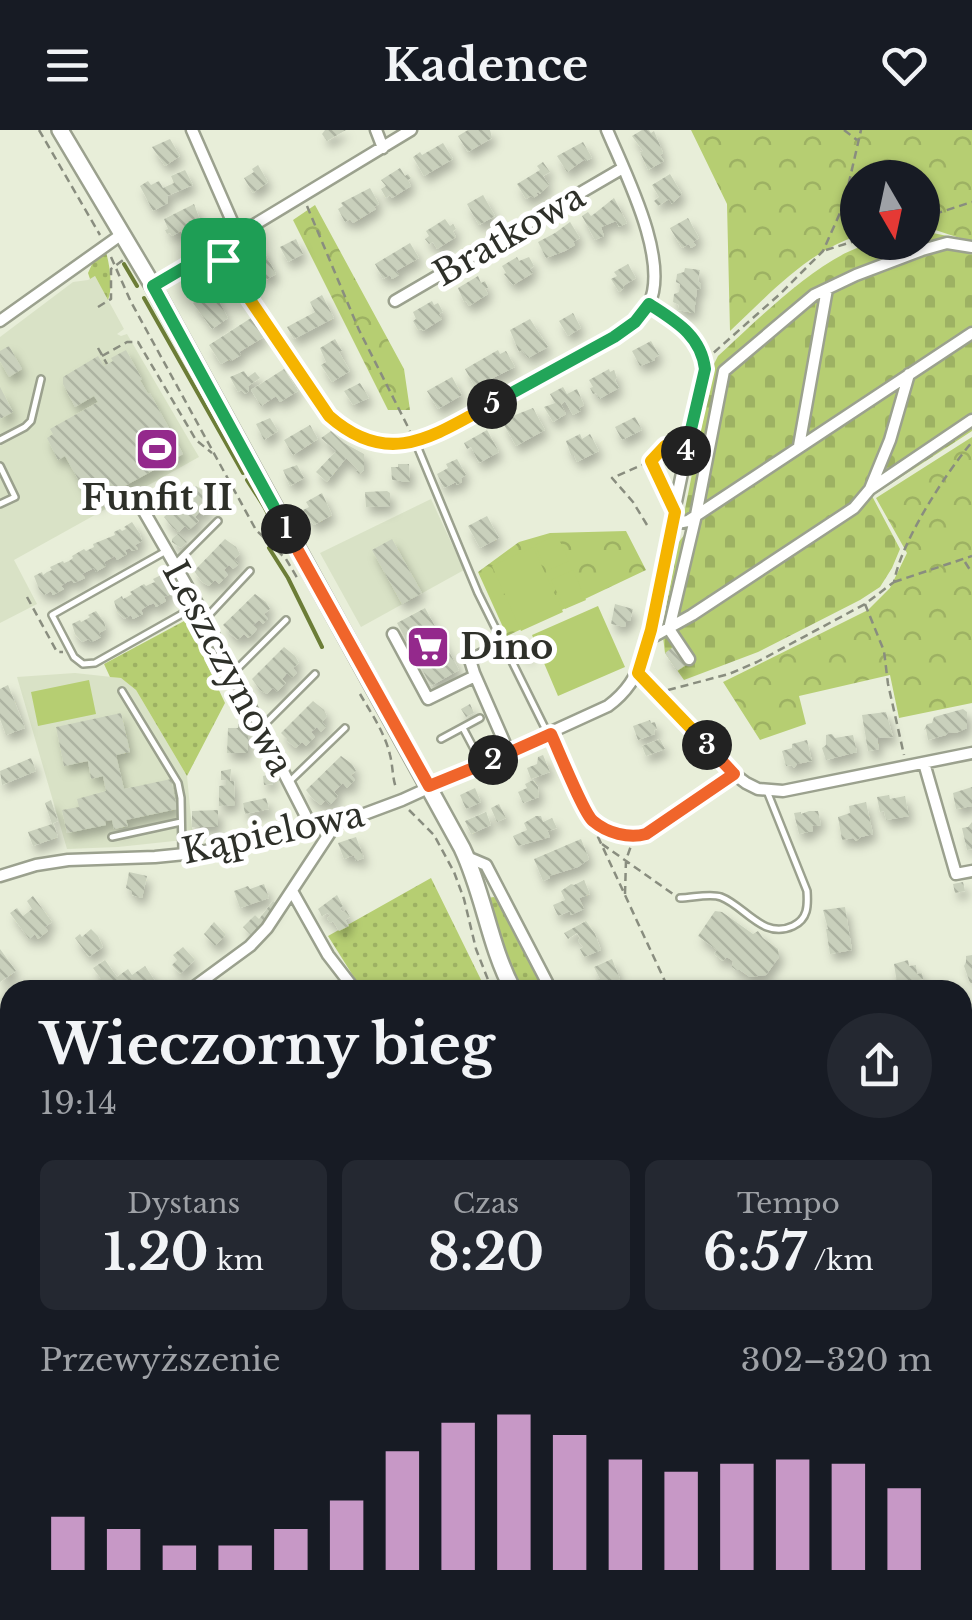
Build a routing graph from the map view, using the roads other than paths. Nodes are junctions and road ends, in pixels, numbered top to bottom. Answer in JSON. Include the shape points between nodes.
{"nodes":[{"id":1,"x":60,"y":130,"type":"edge"},
{"id":2,"x":192,"y":130,"type":"edge"},
{"id":3,"x":376,"y":130,"type":"edge"},
{"id":4,"x":411,"y":130,"type":"edge"},
{"id":5,"x":608,"y":130,"type":"edge"},
{"id":6,"x":382,"y":148,"type":"junction"},
{"id":7,"x":623,"y":168,"type":"junction"},
{"id":8,"x":122,"y":234,"type":"junction"},
{"id":9,"x":238,"y":235,"type":"junction"},
{"id":10,"x":972,"y":247,"type":"edge"},
{"id":11,"x":216,"y":249,"type":"junction"},
{"id":12,"x":153,"y":286,"type":"junction"},
{"id":13,"x":827,"y":289,"type":"junction"},
{"id":14,"x":395,"y":302,"type":"dead end"},
{"id":15,"x":0,"y":322,"type":"edge"},
{"id":16,"x":972,"y":333,"type":"edge"},
{"id":17,"x":909,"y":374,"type":"junction"},
{"id":18,"x":42,"y":379,"type":"dead end"},
{"id":19,"x":700,"y":386,"type":"road end"},
{"id":20,"x":972,"y":420,"type":"edge"},
{"id":21,"x":0,"y":440,"type":"edge"},
{"id":22,"x":415,"y":441,"type":"junction"},
{"id":23,"x":800,"y":446,"type":"junction"},
{"id":24,"x":0,"y":466,"type":"edge"},
{"id":25,"x":870,"y":489,"type":"junction"},
{"id":26,"x":0,"y":504,"type":"edge"},
{"id":27,"x":142,"y":508,"type":"dead end"},
{"id":28,"x":696,"y":515,"type":"junction"},
{"id":29,"x":218,"y":520,"type":"dead end"},
{"id":30,"x":672,"y":524,"type":"junction"},
{"id":31,"x":166,"y":552,"type":"junction"},
{"id":32,"x":174,"y":565,"type":"junction"},
{"id":33,"x":250,"y":571,"type":"dead end"},
{"id":34,"x":198,"y":606,"type":"junction"},
{"id":35,"x":204,"y":619,"type":"junction"},
{"id":36,"x":286,"y":620,"type":"dead end"},
{"id":37,"x":669,"y":629,"type":"junction"},
{"id":38,"x":393,"y":634,"type":"dead end"},
{"id":39,"x":648,"y":639,"type":"junction"},
{"id":40,"x":503,"y":644,"type":"junction"},
{"id":41,"x":689,"y":659,"type":"dead end"},
{"id":42,"x":233,"y":673,"type":"junction"},
{"id":43,"x":638,"y":673,"type":"junction"},
{"id":44,"x":314,"y":674,"type":"dead end"},
{"id":45,"x":476,"y":676,"type":"junction"},
{"id":46,"x":122,"y":692,"type":"dead end"},
{"id":47,"x":480,"y":718,"type":"dead end"},
{"id":48,"x":262,"y":728,"type":"junction"},
{"id":49,"x":345,"y":728,"type":"dead end"},
{"id":50,"x":462,"y":728,"type":"junction"},
{"id":51,"x":551,"y":734,"type":"junction"},
{"id":52,"x":441,"y":739,"type":"dead end"},
{"id":53,"x":509,"y":753,"type":"junction"},
{"id":54,"x":972,"y":753,"type":"edge"},
{"id":55,"x":924,"y":762,"type":"junction"},
{"id":56,"x":483,"y":764,"type":"junction"},
{"id":57,"x":734,"y":774,"type":"junction"},
{"id":58,"x":290,"y":782,"type":"junction"},
{"id":59,"x":429,"y":786,"type":"junction"},
{"id":60,"x":767,"y":791,"type":"junction"},
{"id":61,"x":182,"y":822,"type":"junction"},
{"id":62,"x":334,"y":825,"type":"junction"},
{"id":63,"x":314,"y":830,"type":"junction"},
{"id":64,"x":112,"y":837,"type":"dead end"},
{"id":65,"x":634,"y":837,"type":"road end"},
{"id":66,"x":183,"y":855,"type":"junction"},
{"id":67,"x":467,"y":857,"type":"junction"},
{"id":68,"x":972,"y":870,"type":"edge"},
{"id":69,"x":0,"y":876,"type":"edge"},
{"id":70,"x":292,"y":891,"type":"junction"},
{"id":71,"x":680,"y":898,"type":"road end"},
{"id":72,"x":204,"y":980,"type":"edge"},
{"id":73,"x":347,"y":980,"type":"edge"},
{"id":74,"x":508,"y":980,"type":"edge"},
{"id":75,"x":545,"y":980,"type":"edge"}],
"edges":[{"from":1,"to":8,"type":"street"},
{"from":2,"to":9,"type":"street"},
{"from":3,"to":6,"type":"street"},
{"from":4,"to":6,"type":"street"},
{"from":5,"to":7,"type":"street"},
{"from":6,"to":9,"type":"street"},
{"from":7,"to":14,"type":"street","name":"Bratkowa"},
{"from":7,"to":22,"type":"street","via":[[650,239],[649,304],[614,337]]},
{"from":8,"to":12,"type":"street"},
{"from":8,"to":15,"type":"street"},
{"from":9,"to":11,"type":"street"},
{"from":10,"to":13,"type":"street","via":[[947,243],[922,250]]},
{"from":11,"to":12,"type":"street"},
{"from":11,"to":22,"type":"street","via":[[329,416],[361,438]]},
{"from":12,"to":59,"type":"street"},
{"from":13,"to":23,"type":"street"},
{"from":13,"to":28,"type":"street","via":[[724,371]]},
{"from":16,"to":17,"type":"street"},
{"from":17,"to":23,"type":"street"},
{"from":17,"to":25,"type":"street"},
{"from":18,"to":21,"type":"lane","via":[[30,421]]},
{"from":19,"to":30,"type":"street","name":"Kąpielowa"},
{"from":20,"to":25,"type":"street"},
{"from":22,"to":40,"type":"lane"},
{"from":23,"to":28,"type":"street"},
{"from":24,"to":26,"type":"lane","via":[[15,496]]},
{"from":25,"to":37,"type":"street","via":[[854,508]]},
{"from":27,"to":31,"type":"street","name":"Leszczynowa"},
{"from":28,"to":30,"type":"street"},
{"from":28,"to":37,"type":"street"},
{"from":29,"to":32,"type":"lane"},
{"from":30,"to":39,"type":"street","name":"Kąpielowa"},
{"from":31,"to":32,"type":"street","name":"Leszczynowa"},
{"from":31,"to":34,"type":"lane","via":[[52,615],[74,658],[94,663]]},
{"from":32,"to":34,"type":"street","name":"Leszczynowa"},
{"from":33,"to":35,"type":"lane"},
{"from":34,"to":35,"type":"street","name":"Leszczynowa"},
{"from":35,"to":42,"type":"street","name":"Leszczynowa"},
{"from":36,"to":42,"type":"lane"},
{"from":37,"to":39,"type":"street"},
{"from":37,"to":41,"type":"street"},
{"from":38,"to":45,"type":"street","via":[[428,699]]},
{"from":39,"to":43,"type":"street","name":"Kąpielowa"},
{"from":40,"to":45,"type":"street","via":[[470,660]]},
{"from":40,"to":51,"type":"lane"},
{"from":42,"to":48,"type":"street","name":"Leszczynowa"},
{"from":43,"to":51,"type":"street","name":"Kąpielowa","via":[[608,706]]},
{"from":43,"to":57,"type":"street"},
{"from":44,"to":48,"type":"lane"},
{"from":45,"to":53,"type":"street"},
{"from":46,"to":61,"type":"lane","via":[[178,783]]},
{"from":47,"to":50,"type":"lane"},
{"from":48,"to":58,"type":"street","name":"Leszczynowa"},
{"from":49,"to":58,"type":"lane"},
{"from":50,"to":52,"type":"lane"},
{"from":50,"to":56,"type":"lane"},
{"from":51,"to":53,"type":"street","name":"Kąpielowa"},
{"from":53,"to":56,"type":"street","name":"Kąpielowa"},
{"from":54,"to":55,"type":"street"},
{"from":55,"to":60,"type":"street"},
{"from":55,"to":68,"type":"street","via":[[956,874]]},
{"from":56,"to":59,"type":"street","name":"Kąpielowa"},
{"from":57,"to":60,"type":"street"},
{"from":57,"to":65,"type":"lane"},
{"from":58,"to":63,"type":"street","name":"Leszczynowa"},
{"from":59,"to":62,"type":"street","name":"Kąpielowa"},
{"from":59,"to":67,"type":"street"},
{"from":60,"to":71,"type":"lane","via":[[807,892],[802,921],[773,929],[719,896]]},
{"from":61,"to":64,"type":"lane"},
{"from":61,"to":66,"type":"lane"},
{"from":62,"to":63,"type":"street","name":"Kąpielowa"},
{"from":62,"to":70,"type":"street"},
{"from":63,"to":66,"type":"street","name":"Kąpielowa"},
{"from":66,"to":69,"type":"street","name":"Kąpielowa","via":[[68,860]]},
{"from":67,"to":74,"type":"street"},
{"from":67,"to":75,"type":"street","via":[[486,865]]},
{"from":70,"to":72,"type":"street","via":[[250,946]]},
{"from":70,"to":73,"type":"street"}]}
